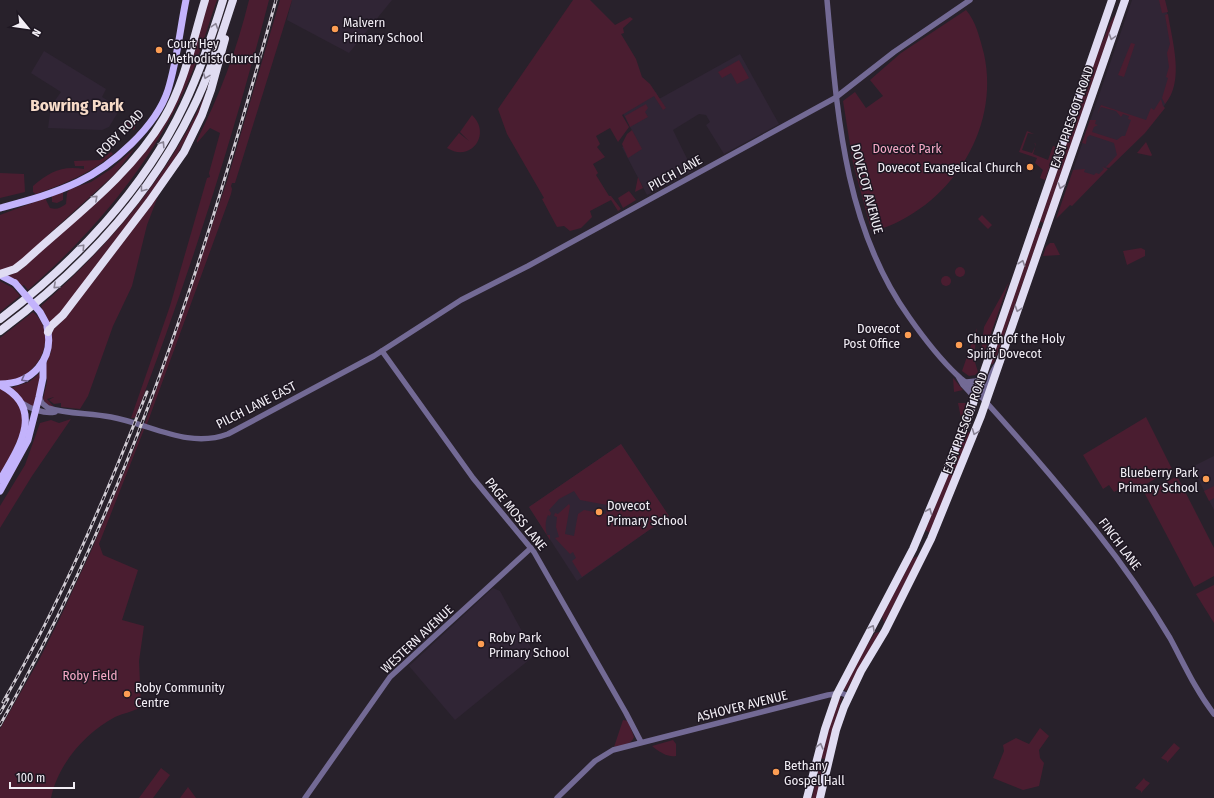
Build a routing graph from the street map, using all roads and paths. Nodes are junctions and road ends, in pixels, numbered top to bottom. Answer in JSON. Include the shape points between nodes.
{"nodes":[{"id":1,"x":186,"y":0,"type":"edge"},
{"id":2,"x":204,"y":0,"type":"edge"},
{"id":3,"x":223,"y":0,"type":"edge"},
{"id":4,"x":234,"y":0,"type":"edge"},
{"id":5,"x":827,"y":0,"type":"edge"},
{"id":6,"x":970,"y":0,"type":"edge"},
{"id":7,"x":1112,"y":0,"type":"edge"},
{"id":8,"x":1125,"y":0,"type":"edge"},
{"id":9,"x":834,"y":81,"type":"junction"},
{"id":10,"x":849,"y":88,"type":"junction"},
{"id":11,"x":835,"y":98,"type":"junction"},
{"id":12,"x":14,"y":204,"type":"junction"},
{"id":13,"x":0,"y":208,"type":"edge"},
{"id":14,"x":0,"y":211,"type":"edge"},
{"id":15,"x":0,"y":274,"type":"edge"},
{"id":16,"x":0,"y":318,"type":"edge"},
{"id":17,"x":0,"y":331,"type":"edge"},
{"id":18,"x":48,"y":332,"type":"junction"},
{"id":19,"x":382,"y":351,"type":"junction"},
{"id":20,"x":1001,"y":361,"type":"junction"},
{"id":21,"x":43,"y":362,"type":"junction"},
{"id":22,"x":982,"y":377,"type":"junction"},
{"id":23,"x":959,"y":378,"type":"junction"},
{"id":24,"x":967,"y":382,"type":"junction"},
{"id":25,"x":0,"y":385,"type":"edge"},
{"id":26,"x":978,"y":396,"type":"junction"},
{"id":27,"x":39,"y":397,"type":"junction"},
{"id":28,"x":22,"y":403,"type":"junction"},
{"id":29,"x":986,"y":404,"type":"junction"},
{"id":30,"x":37,"y":410,"type":"junction"},
{"id":31,"x":61,"y":411,"type":"junction"},
{"id":32,"x":48,"y":413,"type":"junction"},
{"id":33,"x":996,"y":415,"type":"junction"},
{"id":34,"x":981,"y":416,"type":"junction"},
{"id":35,"x":33,"y":422,"type":"junction"},
{"id":36,"x":0,"y":480,"type":"edge"},
{"id":37,"x":0,"y":491,"type":"edge"},
{"id":38,"x":531,"y":548,"type":"junction"},
{"id":39,"x":837,"y":694,"type":"junction"},
{"id":40,"x":849,"y":696,"type":"junction"},
{"id":41,"x":1214,"y":714,"type":"edge"},
{"id":42,"x":641,"y":742,"type":"junction"},
{"id":43,"x":305,"y":798,"type":"edge"},
{"id":44,"x":558,"y":798,"type":"edge"},
{"id":45,"x":807,"y":798,"type":"edge"},
{"id":46,"x":820,"y":798,"type":"edge"}],
"edges":[{"from":1,"to":12,"type":"main road","name":"ROBY ROAD","via":[[168,90],[159,109],[143,130],[91,175],[58,190]]},
{"from":15,"to":2,"type":"highway","one_way":true,"via":[[15,269],[24,262],[101,193],[150,139],[165,118],[177,92]]},
{"from":16,"to":3,"type":"highway","one_way":true,"via":[[51,277],[78,251],[108,218],[146,169],[184,106]]},
{"from":4,"to":17,"type":"highway","one_way":true,"via":[[193,108],[155,173],[111,230],[85,257],[51,290]]},
{"from":4,"to":18,"type":"highway","via":[[211,90],[184,152],[96,273]]},
{"from":5,"to":9,"type":"street","name":"DOVECOT AVENUE"},
{"from":6,"to":10,"type":"street","name":"PILCH LANE","via":[[900,48]]},
{"from":22,"to":7,"type":"highway","name":"EAST PRESCOT ROAD","one_way":true},
{"from":8,"to":20,"type":"highway","name":"EAST PRESCOT ROAD","one_way":true},
{"from":9,"to":10,"type":"street","via":[[841,88]]},
{"from":9,"to":11,"type":"street","name":"DOVECOT AVENUE"},
{"from":10,"to":11,"type":"street","name":"PILCH LANE"},
{"from":11,"to":19,"type":"street","name":"PILCH LANE","via":[[461,300]]},
{"from":11,"to":23,"type":"street","name":"DOVECOT AVENUE","via":[[854,195],[873,250],[908,316]]},
{"from":12,"to":13,"type":"main road","name":"ROBY ROAD"},
{"from":12,"to":14,"type":"main road","name":"ROBY ROAD"},
{"from":15,"to":18,"type":"main road","bridge":true,"via":[[15,283],[40,312]]},
{"from":18,"to":21,"type":"main road","via":[[49,347]]},
{"from":19,"to":31,"type":"street","name":"PILCH LANE EAST","via":[[232,432],[213,438],[188,438],[122,419]]},
{"from":19,"to":38,"type":"street","name":"PAGE MOSS LANE","via":[[473,478]]},
{"from":20,"to":26,"type":"street","via":[[994,366],[984,393]]},
{"from":20,"to":29,"type":"highway","name":"EAST PRESCOT ROAD"},
{"from":21,"to":25,"type":"main road","one_way":true,"via":[[38,370],[25,379]]},
{"from":21,"to":27,"type":"main road"},
{"from":22,"to":24,"type":"street"},
{"from":22,"to":26,"type":"highway","name":"EAST PRESCOT ROAD"},
{"from":23,"to":24,"type":"street","name":"DOVECOT AVENUE"},
{"from":23,"to":26,"type":"street","name":"DOVECOT AVENUE","via":[[963,386]]},
{"from":24,"to":26,"type":"street","name":"DOVECOT AVENUE"},
{"from":25,"to":28,"type":"main road","via":[[10,390]]},
{"from":26,"to":29,"type":"street","name":"FINCH LANE"},
{"from":39,"to":26,"type":"highway","name":"EAST PRESCOT ROAD","one_way":true,"via":[[913,549]]},
{"from":27,"to":30,"type":"main road"},
{"from":27,"to":31,"type":"street","name":"PILCH LANE EAST","via":[[45,407]]},
{"from":28,"to":30,"type":"street","name":"PILCH LANE EAST"},
{"from":28,"to":36,"type":"main road","via":[[26,415],[25,428],[20,444]]},
{"from":29,"to":33,"type":"street","name":"FINCH LANE"},
{"from":29,"to":34,"type":"highway","name":"EAST PRESCOT ROAD"},
{"from":30,"to":32,"type":"street","name":"PILCH LANE EAST"},
{"from":30,"to":35,"type":"main road"},
{"from":31,"to":32,"type":"street","name":"PILCH LANE EAST"},
{"from":32,"to":35,"type":"street"},
{"from":33,"to":34,"type":"street"},
{"from":33,"to":41,"type":"street","name":"FINCH LANE","via":[[1051,474],[1122,565],[1151,606],[1200,694]]},
{"from":34,"to":40,"type":"highway","name":"EAST PRESCOT ROAD","one_way":true,"via":[[932,539]]},
{"from":35,"to":37,"type":"main road","via":[[21,454]]},
{"from":38,"to":42,"type":"street","name":"PAGE MOSS LANE"},
{"from":38,"to":43,"type":"street","name":"WESTERN AVENUE","via":[[390,677]]},
{"from":39,"to":40,"type":"street","name":"ASHOVER AVENUE"},
{"from":39,"to":42,"type":"street","name":"ASHOVER AVENUE"},
{"from":45,"to":39,"type":"highway","name":"EAST PRESCOT ROAD","one_way":true},
{"from":40,"to":46,"type":"highway","name":"EAST PRESCOT ROAD","via":[[836,730]]},
{"from":42,"to":44,"type":"street","name":"ASHOVER AVENUE","via":[[601,756]]}]}
